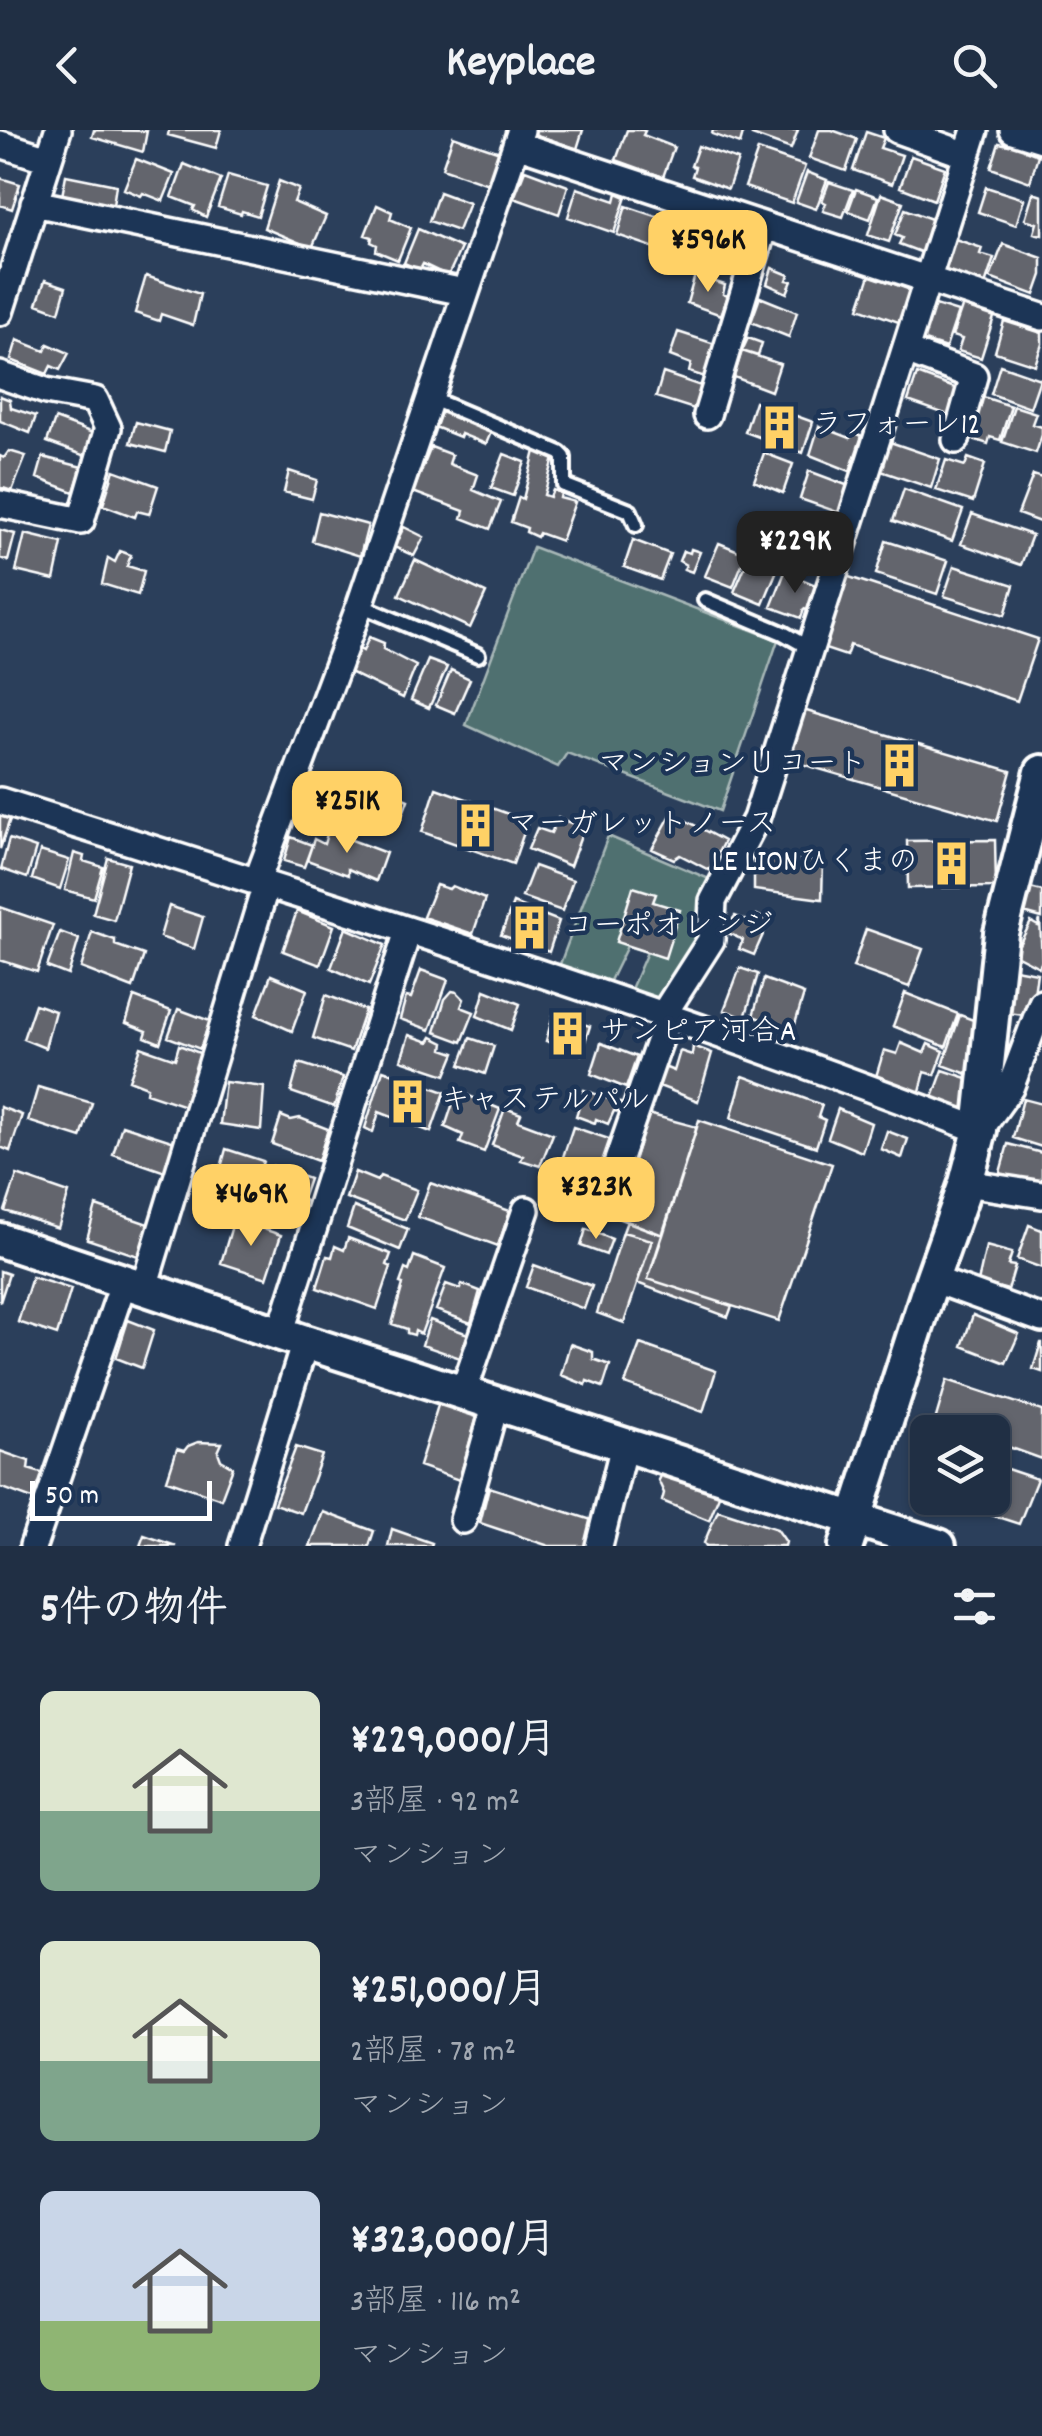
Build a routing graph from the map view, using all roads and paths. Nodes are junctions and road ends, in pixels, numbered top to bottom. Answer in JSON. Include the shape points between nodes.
{"nodes":[{"id":1,"x":58,"y":130,"type":"edge"},
{"id":2,"x":898,"y":130,"type":"edge"},
{"id":3,"x":975,"y":130,"type":"edge"},
{"id":4,"x":1013,"y":130,"type":"edge"},
{"id":5,"x":518,"y":137,"type":"edge"},
{"id":6,"x":1042,"y":140,"type":"edge"},
{"id":7,"x":0,"y":144,"type":"edge"},
{"id":8,"x":967,"y":155,"type":"junction"},
{"id":9,"x":48,"y":160,"type":"junction"},
{"id":10,"x":34,"y":203,"type":"junction"},
{"id":11,"x":764,"y":226,"type":"junction"},
{"id":12,"x":929,"y":279,"type":"junction"},
{"id":13,"x":4,"y":284,"type":"edge"},
{"id":14,"x":464,"y":292,"type":"junction"},
{"id":15,"x":0,"y":312,"type":"edge"},
{"id":16,"x":1042,"y":317,"type":"edge"},
{"id":17,"x":906,"y":351,"type":"junction"},
{"id":18,"x":0,"y":375,"type":"edge"},
{"id":19,"x":430,"y":398,"type":"junction"},
{"id":20,"x":707,"y":415,"type":"dead end"},
{"id":21,"x":956,"y":440,"type":"dead end"},
{"id":22,"x":0,"y":504,"type":"edge"},
{"id":23,"x":636,"y":525,"type":"dead end"},
{"id":24,"x":705,"y":600,"type":"dead end"},
{"id":25,"x":360,"y":604,"type":"junction"},
{"id":26,"x":810,"y":650,"type":"junction"},
{"id":27,"x":478,"y":655,"type":"dead end"},
{"id":28,"x":1042,"y":772,"type":"edge"},
{"id":29,"x":0,"y":801,"type":"edge"},
{"id":30,"x":262,"y":883,"type":"junction"},
{"id":31,"x":408,"y":931,"type":"junction"},
{"id":32,"x":1042,"y":1003,"type":"edge"},
{"id":33,"x":666,"y":1016,"type":"junction"},
{"id":34,"x":980,"y":1130,"type":"junction"},
{"id":35,"x":613,"y":1175,"type":"dead end"},
{"id":36,"x":966,"y":1183,"type":"junction"},
{"id":37,"x":1042,"y":1195,"type":"edge"},
{"id":38,"x":526,"y":1210,"type":"dead end"},
{"id":39,"x":0,"y":1240,"type":"edge"},
{"id":40,"x":932,"y":1279,"type":"junction"},
{"id":41,"x":134,"y":1284,"type":"junction"},
{"id":42,"x":1042,"y":1320,"type":"edge"},
{"id":43,"x":292,"y":1338,"type":"junction"},
{"id":44,"x":463,"y":1393,"type":"junction"},
{"id":45,"x":496,"y":1403,"type":"junction"},
{"id":46,"x":624,"y":1444,"type":"junction"},
{"id":47,"x":464,"y":1520,"type":"dead end"},
{"id":48,"x":850,"y":1532,"type":"edge"},
{"id":49,"x":33,"y":1546,"type":"edge"},
{"id":50,"x":242,"y":1546,"type":"edge"},
{"id":51,"x":599,"y":1546,"type":"edge"},
{"id":52,"x":939,"y":1546,"type":"edge"}],
"edges":[{"from":1,"to":9,"type":"street"},
{"from":2,"to":8,"type":"street"},
{"from":3,"to":8,"type":"street"},
{"from":4,"to":6,"type":"street"},
{"from":5,"to":11,"type":"street"},
{"from":5,"to":14,"type":"street"},
{"from":7,"to":9,"type":"street"},
{"from":8,"to":12,"type":"street"},
{"from":9,"to":10,"type":"street"},
{"from":10,"to":13,"type":"street"},
{"from":10,"to":14,"type":"street"},
{"from":11,"to":12,"type":"street"},
{"from":11,"to":20,"type":"street"},
{"from":12,"to":16,"type":"street"},
{"from":12,"to":17,"type":"street"},
{"from":13,"to":15,"type":"street"},
{"from":14,"to":19,"type":"street"},
{"from":17,"to":21,"type":"street","via":[[974,376]]},
{"from":17,"to":26,"type":"street"},
{"from":18,"to":22,"type":"street","via":[[95,400],[108,428],[81,521]]},
{"from":19,"to":23,"type":"lane","via":[[560,453],[564,485],[630,512]]},
{"from":19,"to":25,"type":"street"},
{"from":24,"to":26,"type":"lane"},
{"from":25,"to":27,"type":"lane"},
{"from":25,"to":30,"type":"street"},
{"from":26,"to":33,"type":"street","via":[[756,819],[713,901],[711,940]]},
{"from":28,"to":34,"type":"street","via":[[1001,933]]},
{"from":29,"to":30,"type":"street"},
{"from":30,"to":31,"type":"street"},
{"from":30,"to":41,"type":"street"},
{"from":31,"to":33,"type":"street"},
{"from":31,"to":43,"type":"street"},
{"from":32,"to":34,"type":"street","via":[[1010,1088]]},
{"from":33,"to":34,"type":"street"},
{"from":33,"to":35,"type":"street"},
{"from":34,"to":36,"type":"street"},
{"from":36,"to":37,"type":"street"},
{"from":36,"to":40,"type":"street"},
{"from":38,"to":44,"type":"street"},
{"from":39,"to":41,"type":"street"},
{"from":40,"to":42,"type":"street"},
{"from":40,"to":48,"type":"street"},
{"from":41,"to":43,"type":"street"},
{"from":41,"to":49,"type":"street"},
{"from":43,"to":44,"type":"street"},
{"from":43,"to":50,"type":"street"},
{"from":44,"to":45,"type":"street"},
{"from":45,"to":46,"type":"street"},
{"from":45,"to":47,"type":"street"},
{"from":46,"to":48,"type":"street"},
{"from":46,"to":51,"type":"street"},
{"from":48,"to":52,"type":"street"}]}
